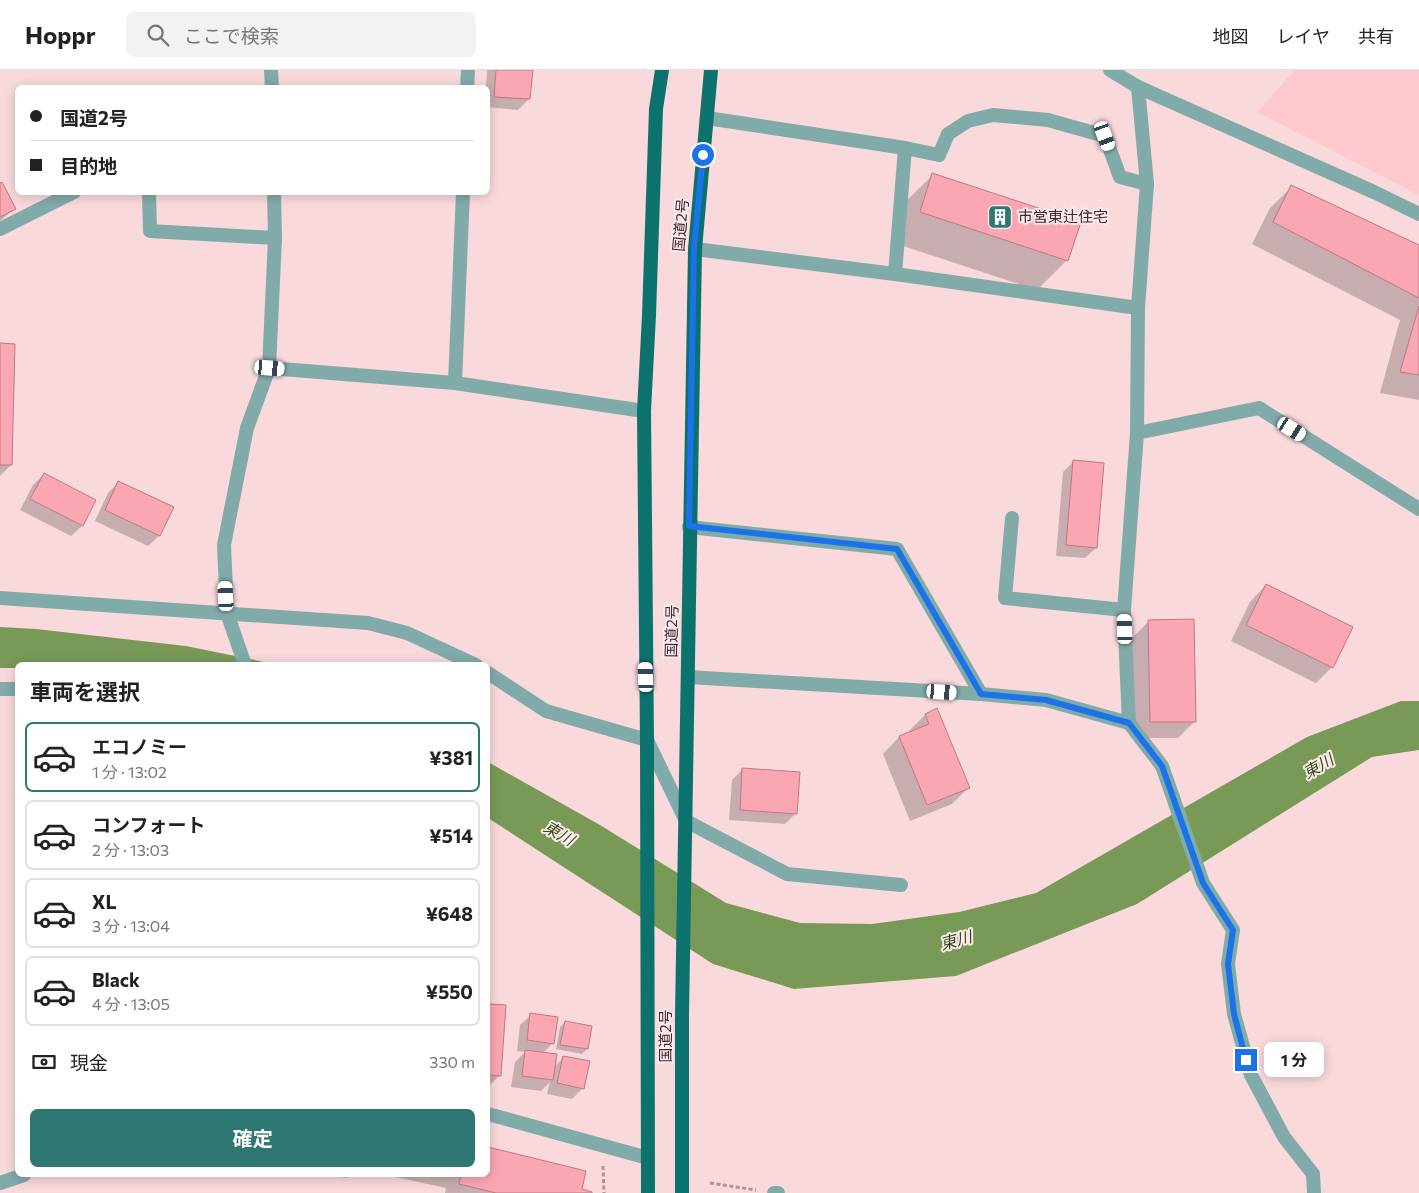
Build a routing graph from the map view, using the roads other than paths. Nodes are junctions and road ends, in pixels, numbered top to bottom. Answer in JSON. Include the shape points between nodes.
{"nodes":[{"id":1,"x":272,"y":70,"type":"edge"},
{"id":2,"x":468,"y":70,"type":"edge"},
{"id":3,"x":662,"y":70,"type":"edge"},
{"id":4,"x":711,"y":70,"type":"edge"},
{"id":5,"x":1110,"y":70,"type":"edge"},
{"id":6,"x":272,"y":85,"type":"edge"},
{"id":7,"x":468,"y":85,"type":"edge"},
{"id":8,"x":1138,"y":87,"type":"junction"},
{"id":9,"x":707,"y":118,"type":"junction"},
{"id":10,"x":905,"y":148,"type":"junction"},
{"id":11,"x":1147,"y":184,"type":"junction"},
{"id":12,"x":68,"y":195,"type":"edge"},
{"id":13,"x":149,"y":195,"type":"edge"},
{"id":14,"x":274,"y":195,"type":"edge"},
{"id":15,"x":463,"y":195,"type":"edge"},
{"id":16,"x":1419,"y":214,"type":"edge"},
{"id":17,"x":0,"y":228,"type":"edge"},
{"id":18,"x":275,"y":238,"type":"junction"},
{"id":19,"x":694,"y":249,"type":"junction"},
{"id":20,"x":895,"y":274,"type":"junction"},
{"id":21,"x":1138,"y":308,"type":"junction"},
{"id":22,"x":270,"y":368,"type":"junction"},
{"id":23,"x":455,"y":383,"type":"junction"},
{"id":24,"x":644,"y":411,"type":"junction"},
{"id":25,"x":1137,"y":433,"type":"junction"},
{"id":26,"x":1419,"y":509,"type":"edge"},
{"id":27,"x":1012,"y":518,"type":"dead end"},
{"id":28,"x":689,"y":526,"type":"junction"},
{"id":29,"x":0,"y":598,"type":"edge"},
{"id":30,"x":1124,"y":610,"type":"junction"},
{"id":31,"x":227,"y":613,"type":"junction"},
{"id":32,"x":244,"y":662,"type":"edge"},
{"id":33,"x":470,"y":662,"type":"edge"},
{"id":34,"x":490,"y":674,"type":"edge"},
{"id":35,"x":688,"y":677,"type":"junction"},
{"id":36,"x":0,"y":689,"type":"edge"},
{"id":37,"x":15,"y":689,"type":"edge"},
{"id":38,"x":981,"y":694,"type":"junction"},
{"id":39,"x":1129,"y":723,"type":"junction"},
{"id":40,"x":647,"y":740,"type":"junction"},
{"id":41,"x":686,"y":822,"type":"junction"},
{"id":42,"x":901,"y":885,"type":"dead end"},
{"id":43,"x":490,"y":1115,"type":"edge"},
{"id":44,"x":648,"y":1158,"type":"junction"},
{"id":45,"x":19,"y":1177,"type":"edge"},
{"id":46,"x":0,"y":1184,"type":"edge"},
{"id":47,"x":648,"y":1193,"type":"edge"},
{"id":48,"x":682,"y":1193,"type":"edge"},
{"id":49,"x":1314,"y":1193,"type":"edge"}],
"edges":[{"from":1,"to":6,"type":"street"},
{"from":2,"to":7,"type":"street"},
{"from":3,"to":24,"type":"highway","name":"国道2号","via":[[656,109]]},
{"from":4,"to":9,"type":"highway","name":"国道2号"},
{"from":5,"to":8,"type":"street"},
{"from":8,"to":11,"type":"street"},
{"from":8,"to":16,"type":"street"},
{"from":9,"to":10,"type":"street"},
{"from":9,"to":19,"type":"highway","name":"国道2号"},
{"from":10,"to":11,"type":"street","via":[[940,155],[948,134],[968,121],[992,115],[1048,120],[1105,136],[1120,177]]},
{"from":10,"to":20,"type":"street"},
{"from":11,"to":21,"type":"street"},
{"from":12,"to":17,"type":"street"},
{"from":13,"to":18,"type":"street","via":[[150,231]]},
{"from":14,"to":18,"type":"street"},
{"from":15,"to":23,"type":"street"},
{"from":18,"to":22,"type":"street"},
{"from":19,"to":20,"type":"street"},
{"from":19,"to":28,"type":"highway","name":"国道2号"},
{"from":20,"to":21,"type":"street"},
{"from":21,"to":25,"type":"street"},
{"from":22,"to":23,"type":"street"},
{"from":22,"to":31,"type":"street","via":[[247,428],[224,545]]},
{"from":23,"to":24,"type":"street"},
{"from":24,"to":40,"type":"highway","name":"国道2号"},
{"from":25,"to":26,"type":"street","via":[[1259,408]]},
{"from":25,"to":30,"type":"street"},
{"from":27,"to":30,"type":"street","via":[[1005,598]]},
{"from":28,"to":35,"type":"highway","name":"国道2号"},
{"from":28,"to":38,"type":"street","via":[[897,549]]},
{"from":29,"to":31,"type":"street"},
{"from":30,"to":39,"type":"street"},
{"from":31,"to":32,"type":"street"},
{"from":31,"to":33,"type":"street","via":[[368,623],[407,633]]},
{"from":34,"to":40,"type":"street","via":[[546,711]]},
{"from":35,"to":38,"type":"street"},
{"from":35,"to":41,"type":"highway","name":"国道2号"},
{"from":36,"to":37,"type":"street"},
{"from":38,"to":39,"type":"street","via":[[1046,700]]},
{"from":39,"to":49,"type":"street","via":[[1162,766],[1203,883],[1233,930],[1228,964],[1234,1014],[1251,1075],[1284,1137],[1314,1174]]},
{"from":40,"to":41,"type":"street"},
{"from":40,"to":44,"type":"highway","name":"国道2号"},
{"from":41,"to":42,"type":"street","via":[[787,874]]},
{"from":41,"to":48,"type":"highway","name":"国道2号"},
{"from":43,"to":44,"type":"street"},
{"from":44,"to":47,"type":"highway","name":"国道2号"},
{"from":45,"to":46,"type":"street"}]}
